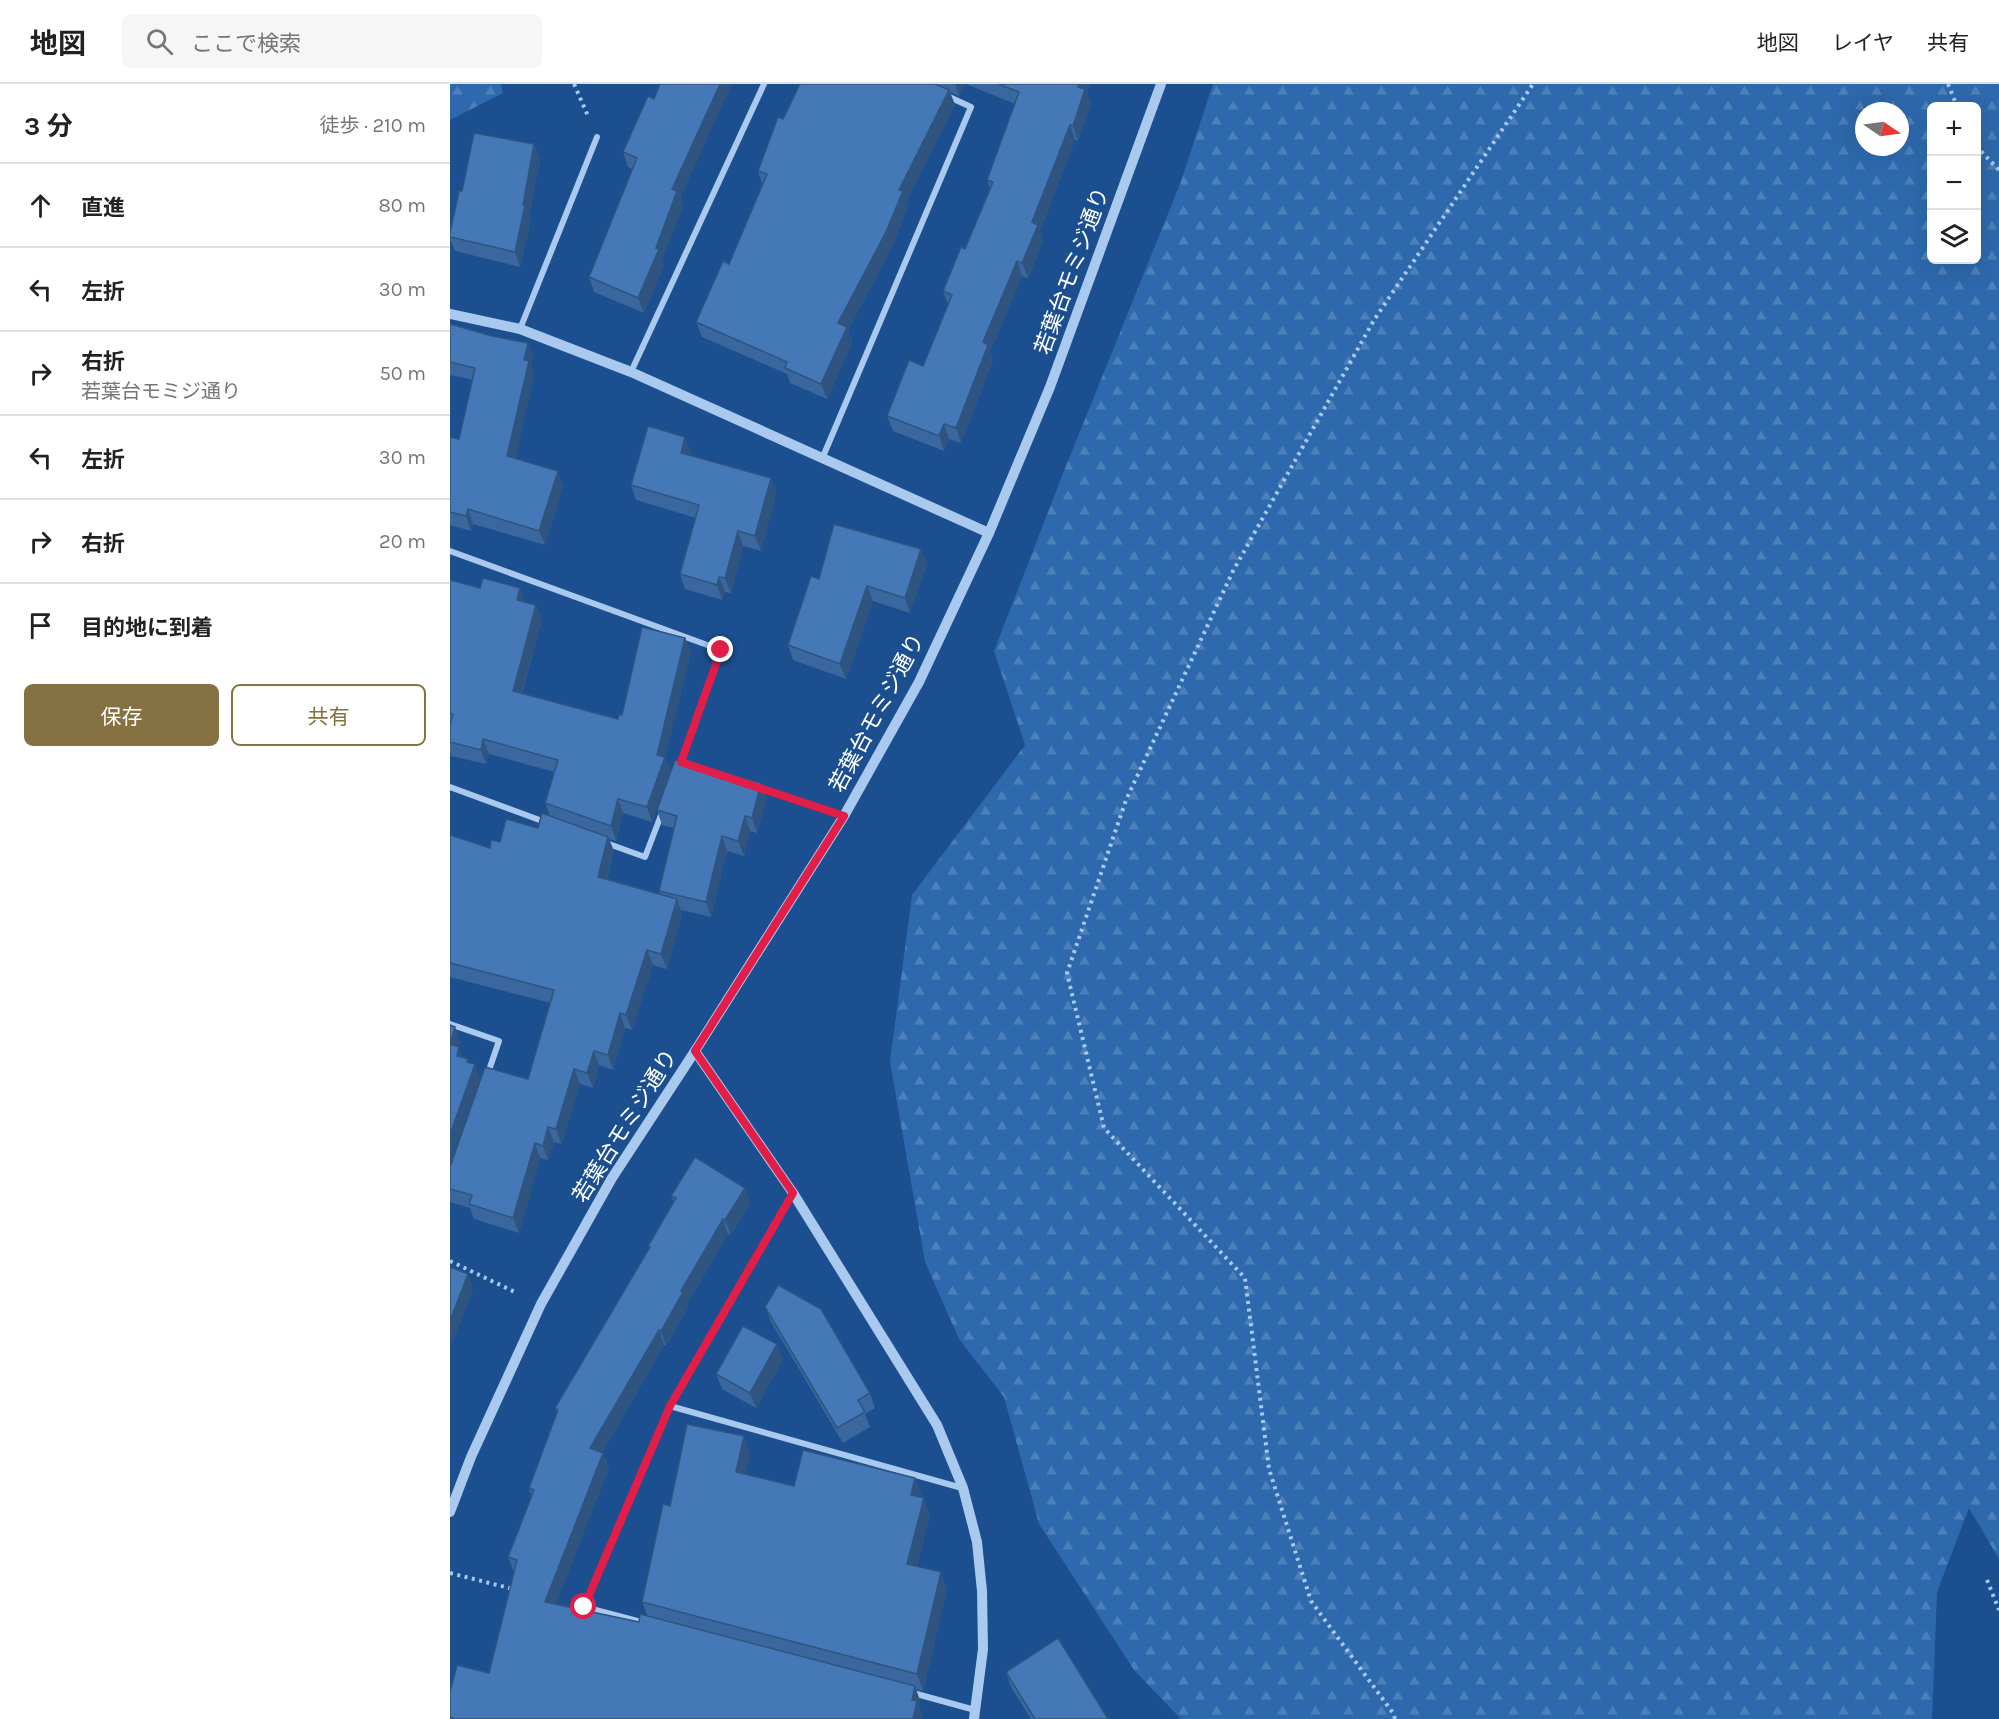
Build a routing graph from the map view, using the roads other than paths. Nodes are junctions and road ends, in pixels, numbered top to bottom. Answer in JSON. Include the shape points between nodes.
{"nodes":[{"id":1,"x":764,"y":84,"type":"edge"},
{"id":2,"x":1161,"y":84,"type":"edge"},
{"id":3,"x":940,"y":93,"type":"edge"},
{"id":4,"x":597,"y":137,"type":"road end"},
{"id":5,"x":450,"y":314,"type":"edge"},
{"id":6,"x":520,"y":329,"type":"junction"},
{"id":7,"x":631,"y":372,"type":"junction"},
{"id":8,"x":822,"y":459,"type":"junction"},
{"id":9,"x":989,"y":533,"type":"junction"},
{"id":10,"x":450,"y":551,"type":"edge"},
{"id":11,"x":677,"y":773,"type":"edge"},
{"id":12,"x":450,"y":787,"type":"edge"},
{"id":13,"x":665,"y":804,"type":"edge"},
{"id":14,"x":547,"y":822,"type":"edge"},
{"id":15,"x":601,"y":842,"type":"edge"},
{"id":16,"x":450,"y":1024,"type":"edge"},
{"id":17,"x":695,"y":1051,"type":"junction"},
{"id":18,"x":484,"y":1084,"type":"edge"},
{"id":19,"x":793,"y":1193,"type":"junction"},
{"id":20,"x":670,"y":1406,"type":"junction"},
{"id":21,"x":963,"y":1488,"type":"junction"},
{"id":22,"x":450,"y":1512,"type":"edge"},
{"id":23,"x":653,"y":1625,"type":"edge"},
{"id":24,"x":907,"y":1692,"type":"edge"},
{"id":25,"x":975,"y":1714,"type":"edge"}],
"edges":[{"from":1,"to":7,"type":"street"},
{"from":2,"to":9,"type":"street","name":"若葉台モミジ通り","via":[[1050,387]]},
{"from":3,"to":8,"type":"street","via":[[971,107]]},
{"from":4,"to":6,"type":"street"},
{"from":5,"to":6,"type":"street"},
{"from":6,"to":7,"type":"street"},
{"from":7,"to":8,"type":"street"},
{"from":8,"to":9,"type":"street"},
{"from":9,"to":17,"type":"street","name":"若葉台モミジ通り","via":[[920,682],[844,816]]},
{"from":10,"to":11,"type":"street","via":[[721,650]]},
{"from":12,"to":14,"type":"street"},
{"from":13,"to":15,"type":"street","via":[[645,857]]},
{"from":16,"to":18,"type":"street","via":[[499,1041]]},
{"from":17,"to":19,"type":"street"},
{"from":17,"to":22,"type":"street","name":"若葉台モミジ通り","via":[[612,1178],[541,1304]]},
{"from":19,"to":20,"type":"street"},
{"from":19,"to":21,"type":"street","via":[[938,1425]]},
{"from":20,"to":21,"type":"street"},
{"from":20,"to":23,"type":"street","via":[[584,1607]]},
{"from":21,"to":25,"type":"street","via":[[977,1542],[982,1592],[983,1649]]},
{"from":24,"to":25,"type":"street"}]}
